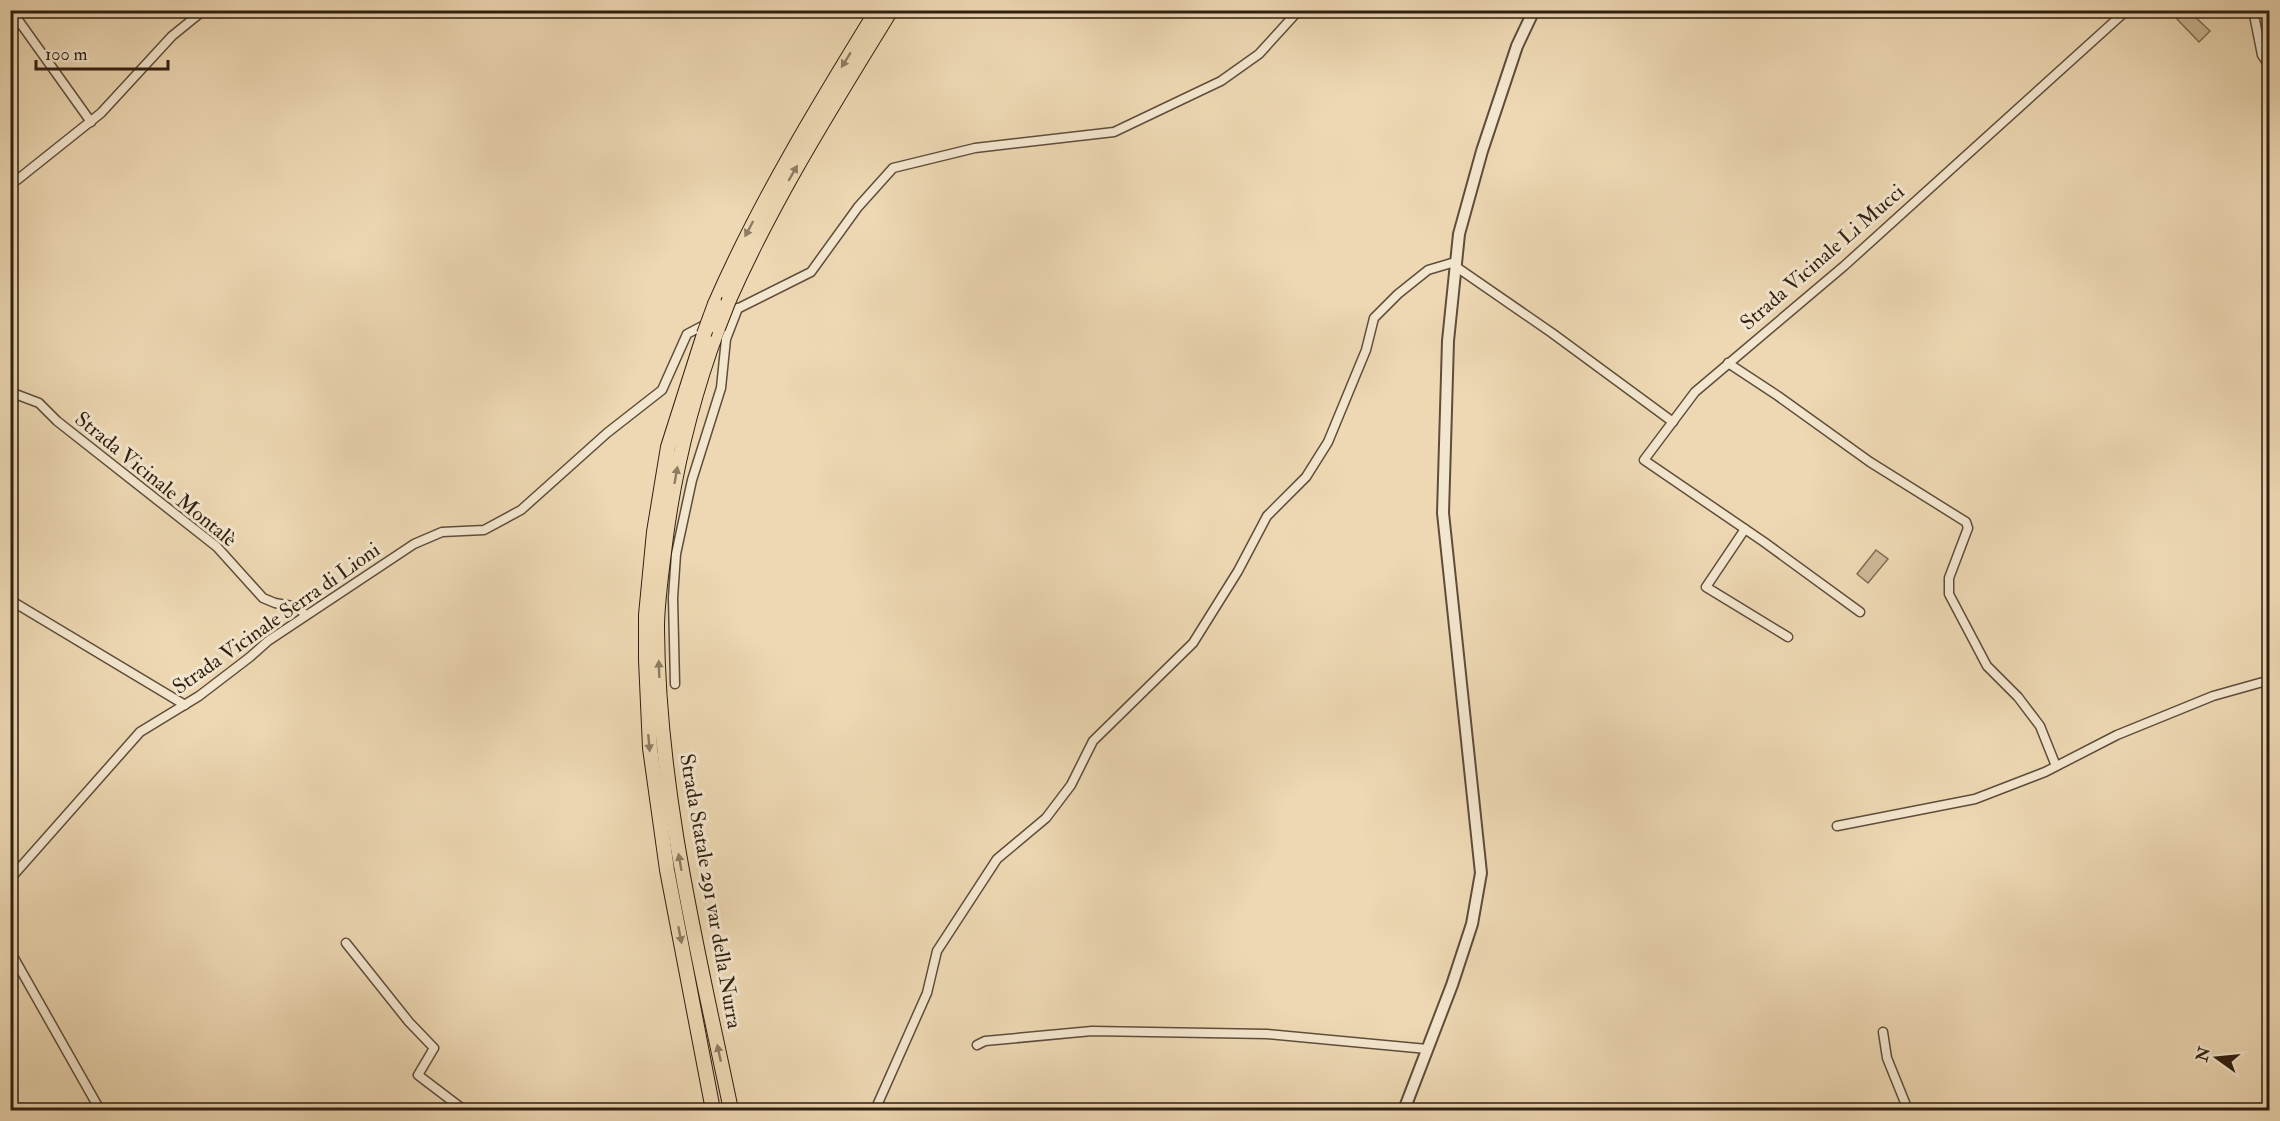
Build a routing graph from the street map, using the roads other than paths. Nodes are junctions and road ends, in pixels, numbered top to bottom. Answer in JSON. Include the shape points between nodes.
{"nodes":[{"id":1,"x":11,"y":10,"type":"edge"},
{"id":2,"x":204,"y":10,"type":"edge"},
{"id":3,"x":877,"y":10,"type":"edge"},
{"id":4,"x":891,"y":10,"type":"edge"},
{"id":5,"x":1299,"y":10,"type":"edge"},
{"id":6,"x":1534,"y":10,"type":"edge"},
{"id":7,"x":2127,"y":10,"type":"edge"},
{"id":8,"x":2253,"y":10,"type":"edge"},
{"id":9,"x":2270,"y":67,"type":"edge"},
{"id":10,"x":91,"y":122,"type":"junction"},
{"id":11,"x":10,"y":182,"type":"edge"},
{"id":12,"x":1455,"y":264,"type":"junction"},
{"id":13,"x":734,"y":304,"type":"junction"},
{"id":14,"x":1728,"y":363,"type":"junction"},
{"id":15,"x":10,"y":392,"type":"edge"},
{"id":16,"x":1673,"y":422,"type":"junction"},
{"id":17,"x":1745,"y":529,"type":"junction"},
{"id":18,"x":10,"y":600,"type":"edge"},
{"id":19,"x":1860,"y":612,"type":"dead end"},
{"id":20,"x":305,"y":615,"type":"junction"},
{"id":21,"x":1788,"y":637,"type":"dead end"},
{"id":22,"x":2270,"y":680,"type":"edge"},
{"id":23,"x":675,"y":684,"type":"dead end"},
{"id":24,"x":185,"y":705,"type":"junction"},
{"id":25,"x":2056,"y":766,"type":"junction"},
{"id":26,"x":1837,"y":826,"type":"dead end"},
{"id":27,"x":10,"y":879,"type":"edge"},
{"id":28,"x":346,"y":943,"type":"dead end"},
{"id":29,"x":10,"y":951,"type":"edge"},
{"id":30,"x":1883,"y":1032,"type":"dead end"},
{"id":31,"x":977,"y":1045,"type":"dead end"},
{"id":32,"x":1427,"y":1049,"type":"junction"},
{"id":33,"x":100,"y":1110,"type":"edge"},
{"id":34,"x":464,"y":1110,"type":"edge"},
{"id":35,"x":713,"y":1110,"type":"edge"},
{"id":36,"x":731,"y":1110,"type":"edge"},
{"id":37,"x":875,"y":1110,"type":"edge"},
{"id":38,"x":1404,"y":1110,"type":"edge"},
{"id":39,"x":1908,"y":1110,"type":"edge"}],
"edges":[{"from":1,"to":10,"type":"street"},
{"from":2,"to":10,"type":"street","via":[[172,36]]},
{"from":3,"to":35,"type":"highway","name":"Strada Statale 291 var della Nurra","one_way":true,"bridge":true,"via":[[796,144],[740,247],[715,304],[668,447],[654,532],[646,615],[650,748],[667,870]]},
{"from":13,"to":4,"type":"highway","name":"Strada Statale 291 var della Nurra","one_way":true,"via":[[750,252],[778,199]]},
{"from":5,"to":13,"type":"street","name":"Strada Vicinale Serra di Lioni","via":[[1259,54],[1221,81],[1114,132],[975,148],[893,168],[858,207],[811,272]]},
{"from":6,"to":12,"type":"street","via":[[1517,46],[1482,151],[1459,234]]},
{"from":7,"to":14,"type":"street","name":"Strada Vicinale Li Mucci","via":[[1844,266]]},
{"from":8,"to":9,"type":"street","via":[[2262,55]]},
{"from":10,"to":11,"type":"street"},
{"from":12,"to":16,"type":"street"},
{"from":12,"to":32,"type":"street","via":[[1448,341],[1443,513],[1481,873],[1472,924]]},
{"from":12,"to":37,"type":"street","via":[[1428,270],[1374,318],[1366,350],[1328,442],[1306,477],[1267,516],[1193,643],[1093,741],[1071,785],[1046,818],[997,859],[937,951],[927,993]]},
{"from":13,"to":20,"type":"street","name":"Strada Vicinale Serra di Lioni","via":[[687,334],[662,390],[520,510],[484,530],[442,532],[414,543]]},
{"from":13,"to":23,"type":"street","via":[[721,388],[692,480],[676,554]]},
{"from":36,"to":13,"type":"highway","name":"Strada Statale 291 var della Nurra","one_way":true,"bridge":true,"via":[[665,770],[657,627],[666,532],[679,457],[693,399],[718,328]]},
{"from":14,"to":16,"type":"street","name":"Strada Vicinale Li Mucci","via":[[1695,392]]},
{"from":14,"to":25,"type":"street","via":[[1870,462],[1966,522],[1968,528],[1949,578],[1949,594],[1987,666],[2040,726]]},
{"from":15,"to":20,"type":"street","name":"Strada Vicinale Montalè","via":[[39,403],[217,547],[263,598],[298,607]]},
{"from":16,"to":17,"type":"street","name":"Strada Vicinale Li Mucci","via":[[1644,460]]},
{"from":17,"to":19,"type":"street","name":"Strada Vicinale Li Mucci"},
{"from":17,"to":21,"type":"street","via":[[1706,587]]},
{"from":18,"to":24,"type":"street"},
{"from":20,"to":24,"type":"street","name":"Strada Vicinale Serra di Lioni"},
{"from":22,"to":25,"type":"street","via":[[2212,696],[2117,735]]},
{"from":24,"to":27,"type":"street","name":"Strada Vicinale Serra di Lioni","via":[[140,732]]},
{"from":25,"to":26,"type":"street","via":[[1975,799]]},
{"from":28,"to":34,"type":"street","via":[[434,1048],[418,1075]]},
{"from":29,"to":33,"type":"street"},
{"from":30,"to":39,"type":"street","via":[[1887,1058]]},
{"from":31,"to":32,"type":"street","via":[[985,1041],[1092,1031],[1268,1034]]},
{"from":32,"to":38,"type":"street"}]}
